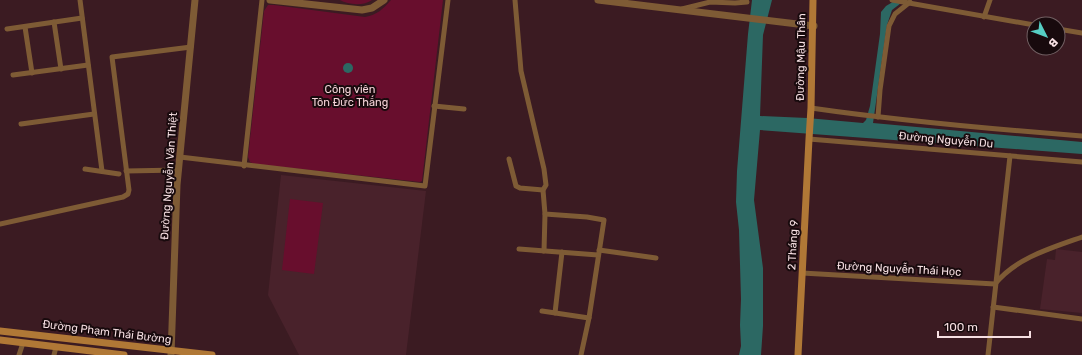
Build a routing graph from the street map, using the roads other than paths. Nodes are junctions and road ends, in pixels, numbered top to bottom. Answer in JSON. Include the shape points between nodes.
{"nodes":[{"id":1,"x":80,"y":0,"type":"edge"},
{"id":2,"x":195,"y":0,"type":"edge"},
{"id":3,"x":262,"y":0,"type":"edge"},
{"id":4,"x":270,"y":0,"type":"edge"},
{"id":5,"x":384,"y":0,"type":"edge"},
{"id":6,"x":448,"y":0,"type":"edge"},
{"id":7,"x":515,"y":0,"type":"edge"},
{"id":8,"x":598,"y":0,"type":"edge"},
{"id":9,"x":746,"y":0,"type":"edge"},
{"id":10,"x":813,"y":0,"type":"edge"},
{"id":11,"x":892,"y":0,"type":"edge"},
{"id":12,"x":990,"y":0,"type":"edge"},
{"id":13,"x":908,"y":1,"type":"edge"},
{"id":14,"x":319,"y":3,"type":"edge"},
{"id":15,"x":680,"y":9,"type":"junction"},
{"id":16,"x":984,"y":17,"type":"junction"},
{"id":17,"x":82,"y":18,"type":"junction"},
{"id":18,"x":54,"y":22,"type":"junction"},
{"id":19,"x":1026,"y":24,"type":"edge"},
{"id":20,"x":25,"y":26,"type":"junction"},
{"id":21,"x":814,"y":26,"type":"junction"},
{"id":22,"x":7,"y":29,"type":"dead end"},
{"id":23,"x":1066,"y":30,"type":"edge"},
{"id":24,"x":1082,"y":33,"type":"edge"},
{"id":25,"x":191,"y":47,"type":"junction"},
{"id":26,"x":88,"y":65,"type":"junction"},
{"id":27,"x":61,"y":69,"type":"junction"},
{"id":28,"x":32,"y":73,"type":"junction"},
{"id":29,"x":13,"y":75,"type":"dead end"},
{"id":30,"x":434,"y":106,"type":"junction"},
{"id":31,"x":464,"y":109,"type":"dead end"},
{"id":32,"x":811,"y":111,"type":"junction"},
{"id":33,"x":94,"y":114,"type":"junction"},
{"id":34,"x":878,"y":117,"type":"junction"},
{"id":35,"x":21,"y":124,"type":"dead end"},
{"id":36,"x":1082,"y":136,"type":"edge"},
{"id":37,"x":809,"y":138,"type":"junction"},
{"id":38,"x":1010,"y":156,"type":"junction"},
{"id":39,"x":180,"y":158,"type":"junction"},
{"id":40,"x":509,"y":159,"type":"dead end"},
{"id":41,"x":1082,"y":162,"type":"edge"},
{"id":42,"x":244,"y":166,"type":"junction"},
{"id":43,"x":85,"y":169,"type":"dead end"},
{"id":44,"x":179,"y":170,"type":"junction"},
{"id":45,"x":102,"y":171,"type":"junction"},
{"id":46,"x":126,"y":171,"type":"junction"},
{"id":47,"x":119,"y":174,"type":"dead end"},
{"id":48,"x":543,"y":190,"type":"junction"},
{"id":49,"x":545,"y":214,"type":"junction"},
{"id":50,"x":0,"y":224,"type":"edge"},
{"id":51,"x":1082,"y":237,"type":"edge"},
{"id":52,"x":519,"y":249,"type":"dead end"},
{"id":53,"x":544,"y":251,"type":"junction"},
{"id":54,"x":562,"y":252,"type":"junction"},
{"id":55,"x":598,"y":252,"type":"junction"},
{"id":56,"x":656,"y":258,"type":"dead end"},
{"id":57,"x":802,"y":273,"type":"junction"},
{"id":58,"x":995,"y":284,"type":"junction"},
{"id":59,"x":993,"y":307,"type":"junction"},
{"id":60,"x":542,"y":311,"type":"dead end"},
{"id":61,"x":555,"y":313,"type":"junction"},
{"id":62,"x":589,"y":318,"type":"junction"},
{"id":63,"x":1082,"y":319,"type":"edge"},
{"id":64,"x":0,"y":330,"type":"edge"},
{"id":65,"x":57,"y":337,"type":"junction"},
{"id":66,"x":0,"y":340,"type":"edge"},
{"id":67,"x":22,"y":343,"type":"junction"},
{"id":68,"x":56,"y":347,"type":"junction"},
{"id":69,"x":171,"y":353,"type":"edge"},
{"id":70,"x":19,"y":355,"type":"edge"},
{"id":71,"x":54,"y":355,"type":"edge"},
{"id":72,"x":123,"y":355,"type":"edge"},
{"id":73,"x":212,"y":355,"type":"edge"},
{"id":74,"x":581,"y":355,"type":"edge"},
{"id":75,"x":798,"y":355,"type":"edge"},
{"id":76,"x":988,"y":355,"type":"edge"}],
"edges":[{"from":1,"to":17,"type":"street"},
{"from":2,"to":25,"type":"street","name":"Đường Nguyễn Văn Thiệt"},
{"from":3,"to":42,"type":"street"},
{"from":4,"to":14,"type":"street"},
{"from":5,"to":14,"type":"street","via":[[372,8],[362,10]]},
{"from":6,"to":30,"type":"street"},
{"from":7,"to":48,"type":"street","via":[[521,71],[544,169],[546,185]]},
{"from":8,"to":15,"type":"street"},
{"from":9,"to":15,"type":"street","via":[[747,2],[735,3],[710,2]]},
{"from":10,"to":21,"type":"main road","name":"Đường Mậu Thân"},
{"from":11,"to":13,"type":"street"},
{"from":12,"to":16,"type":"street"},
{"from":13,"to":16,"type":"street"},
{"from":13,"to":34,"type":"street","via":[[895,14],[889,26]]},
{"from":15,"to":21,"type":"street"},
{"from":16,"to":19,"type":"street"},
{"from":17,"to":18,"type":"street"},
{"from":17,"to":26,"type":"street"},
{"from":18,"to":20,"type":"street"},
{"from":18,"to":27,"type":"street"},
{"from":20,"to":22,"type":"street"},
{"from":20,"to":28,"type":"street"},
{"from":21,"to":32,"type":"main road","name":"Đường Mậu Thân"},
{"from":23,"to":24,"type":"street"},
{"from":25,"to":39,"type":"street","name":"Đường Nguyễn Văn Thiệt"},
{"from":25,"to":46,"type":"street","via":[[112,57]]},
{"from":26,"to":27,"type":"street"},
{"from":26,"to":33,"type":"street"},
{"from":27,"to":28,"type":"street"},
{"from":28,"to":29,"type":"street"},
{"from":30,"to":31,"type":"street"},
{"from":30,"to":42,"type":"street","via":[[425,186]]},
{"from":32,"to":34,"type":"street"},
{"from":32,"to":37,"type":"main road","name":"Đường Mậu Thân"},
{"from":33,"to":35,"type":"street"},
{"from":33,"to":45,"type":"street"},
{"from":34,"to":36,"type":"street"},
{"from":37,"to":38,"type":"street","name":"Đường Nguyễn Du"},
{"from":37,"to":57,"type":"main road","name":"2 Tháng 9"},
{"from":38,"to":41,"type":"street","name":"Đường Nguyễn Du"},
{"from":38,"to":58,"type":"street"},
{"from":39,"to":42,"type":"street"},
{"from":39,"to":44,"type":"street","name":"Đường Nguyễn Văn Thiệt"},
{"from":40,"to":48,"type":"street","via":[[516,186]]},
{"from":43,"to":45,"type":"street"},
{"from":44,"to":46,"type":"street"},
{"from":44,"to":69,"type":"street","name":"Đường Nguyễn Văn Thiệt"},
{"from":45,"to":47,"type":"street"},
{"from":46,"to":50,"type":"street","via":[[129,190],[123,197]]},
{"from":48,"to":49,"type":"street"},
{"from":49,"to":53,"type":"street"},
{"from":49,"to":55,"type":"street","via":[[604,220]]},
{"from":51,"to":58,"type":"street","via":[[1037,253],[1004,273]]},
{"from":52,"to":53,"type":"street"},
{"from":53,"to":54,"type":"street"},
{"from":54,"to":55,"type":"street"},
{"from":54,"to":61,"type":"street"},
{"from":55,"to":56,"type":"street"},
{"from":55,"to":62,"type":"street"},
{"from":57,"to":58,"type":"street","name":"Đường Nguyễn Thái Học"},
{"from":57,"to":75,"type":"main road","name":"2 Tháng 9"},
{"from":58,"to":59,"type":"street"},
{"from":59,"to":63,"type":"street"},
{"from":59,"to":76,"type":"street"},
{"from":60,"to":61,"type":"street"},
{"from":61,"to":62,"type":"street"},
{"from":62,"to":74,"type":"street"},
{"from":64,"to":65,"type":"main road","name":"Đường Phạm Thái Bường"},
{"from":65,"to":68,"type":"main road"},
{"from":65,"to":69,"type":"main road","name":"Đường Phạm Thái Bường"},
{"from":66,"to":67,"type":"main road","name":"Đường Phạm Thái Bường"},
{"from":67,"to":68,"type":"main road","name":"Đường Phạm Thái Bường"},
{"from":67,"to":70,"type":"street"},
{"from":68,"to":71,"type":"street"},
{"from":68,"to":72,"type":"main road","name":"Đường Phạm Thái Bường"},
{"from":69,"to":73,"type":"main road","name":"Đường Phạm Thái Bường"}]}
